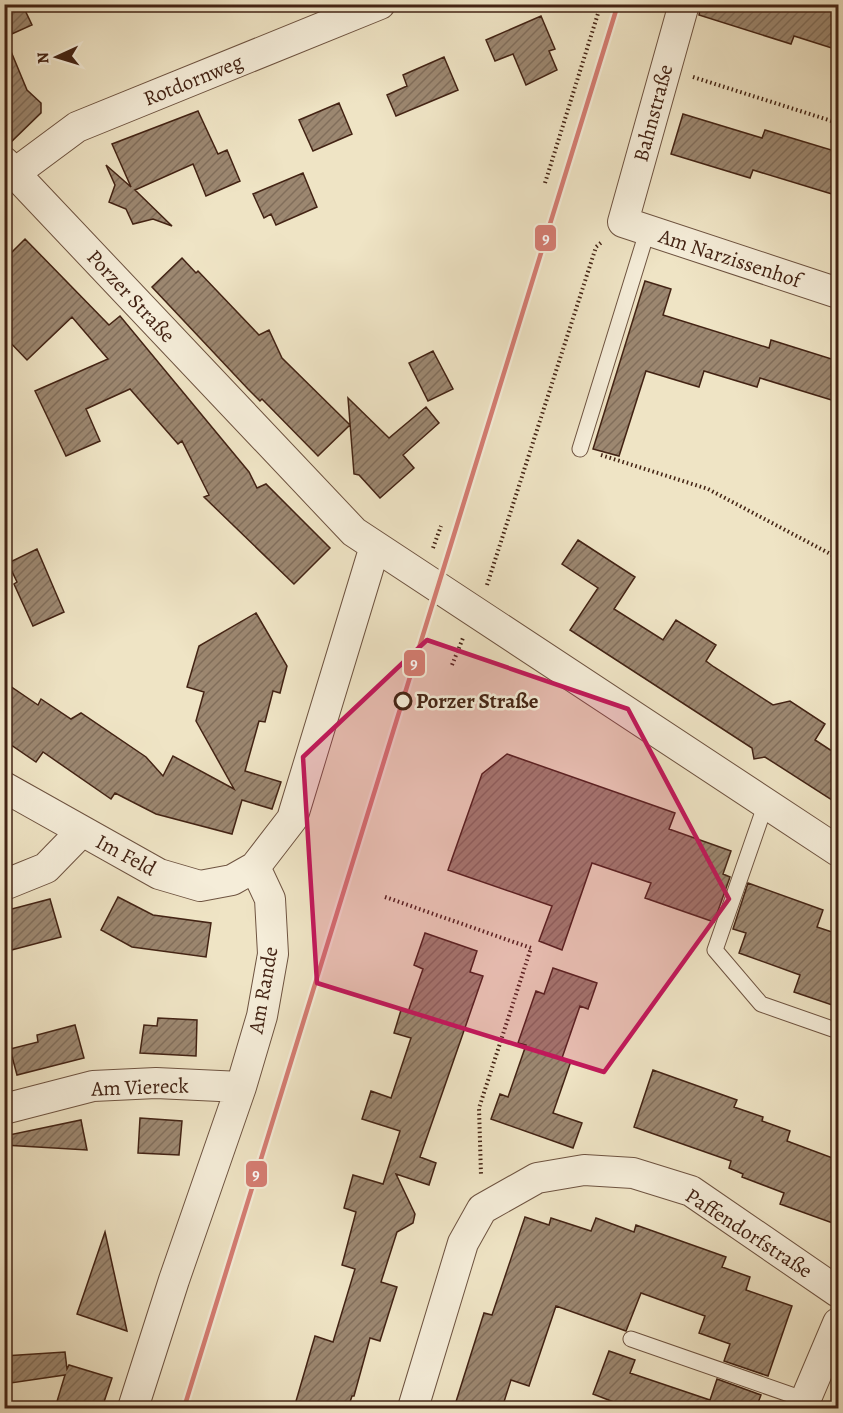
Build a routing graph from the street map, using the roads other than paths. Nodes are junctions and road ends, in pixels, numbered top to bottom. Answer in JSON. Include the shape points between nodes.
{"nodes":[{"id":1,"x":380,"y":4,"type":"edge"},
{"id":2,"x":684,"y":4,"type":"edge"},
{"id":3,"x":10,"y":168,"type":"edge"},
{"id":4,"x":635,"y":227,"type":"junction"},
{"id":5,"x":838,"y":293,"type":"edge"},
{"id":6,"x":580,"y":449,"type":"road end"},
{"id":7,"x":375,"y":546,"type":"junction"},
{"id":8,"x":4,"y":787,"type":"edge"},
{"id":9,"x":766,"y":803,"type":"junction"},
{"id":10,"x":82,"y":831,"type":"junction"},
{"id":11,"x":838,"y":850,"type":"edge"},
{"id":12,"x":255,"y":867,"type":"junction"},
{"id":13,"x":4,"y":885,"type":"edge"},
{"id":14,"x":838,"y":1031,"type":"edge"},
{"id":15,"x":241,"y":1087,"type":"junction"},
{"id":16,"x":4,"y":1108,"type":"edge"},
{"id":17,"x":838,"y":1292,"type":"edge"},
{"id":18,"x":838,"y":1323,"type":"edge"},
{"id":19,"x":631,"y":1339,"type":"dead end"},
{"id":20,"x":804,"y":1404,"type":"edge"},
{"id":21,"x":133,"y":1408,"type":"edge"},
{"id":22,"x":413,"y":1408,"type":"edge"}],
"edges":[{"from":1,"to":3,"type":"street","name":"Rotdornweg","via":[[77,127]]},
{"from":2,"to":4,"type":"street","name":"Bahnstraße","via":[[665,68]]},
{"from":3,"to":7,"type":"street","name":"Porzer Straße","via":[[354,532]]},
{"from":4,"to":5,"type":"street","name":"Am Narzissenhof"},
{"from":4,"to":6,"type":"lane"},
{"from":7,"to":9,"type":"street","name":"Porzer Straße"},
{"from":7,"to":12,"type":"street","via":[[292,819]]},
{"from":8,"to":10,"type":"street","name":"Im Feld"},
{"from":9,"to":11,"type":"street","name":"Porzer Straße"},
{"from":9,"to":14,"type":"lane","via":[[715,950],[761,1004]]},
{"from":10,"to":12,"type":"street","name":"Im Feld","via":[[159,874],[200,886],[232,880]]},
{"from":10,"to":13,"type":"street","via":[[46,868]]},
{"from":12,"to":15,"type":"street","name":"Am Rande","via":[[270,899],[273,954],[262,1016]]},
{"from":15,"to":16,"type":"street","name":"Am Viereck","via":[[156,1083],[93,1086]]},
{"from":15,"to":21,"type":"street","name":"Am Rande"},
{"from":17,"to":22,"type":"street","name":"Paffendorfstraße","via":[[692,1191],[633,1173],[584,1170],[537,1178],[482,1209],[463,1243]]},
{"from":18,"to":20,"type":"street"},
{"from":19,"to":20,"type":"lane"}]}
